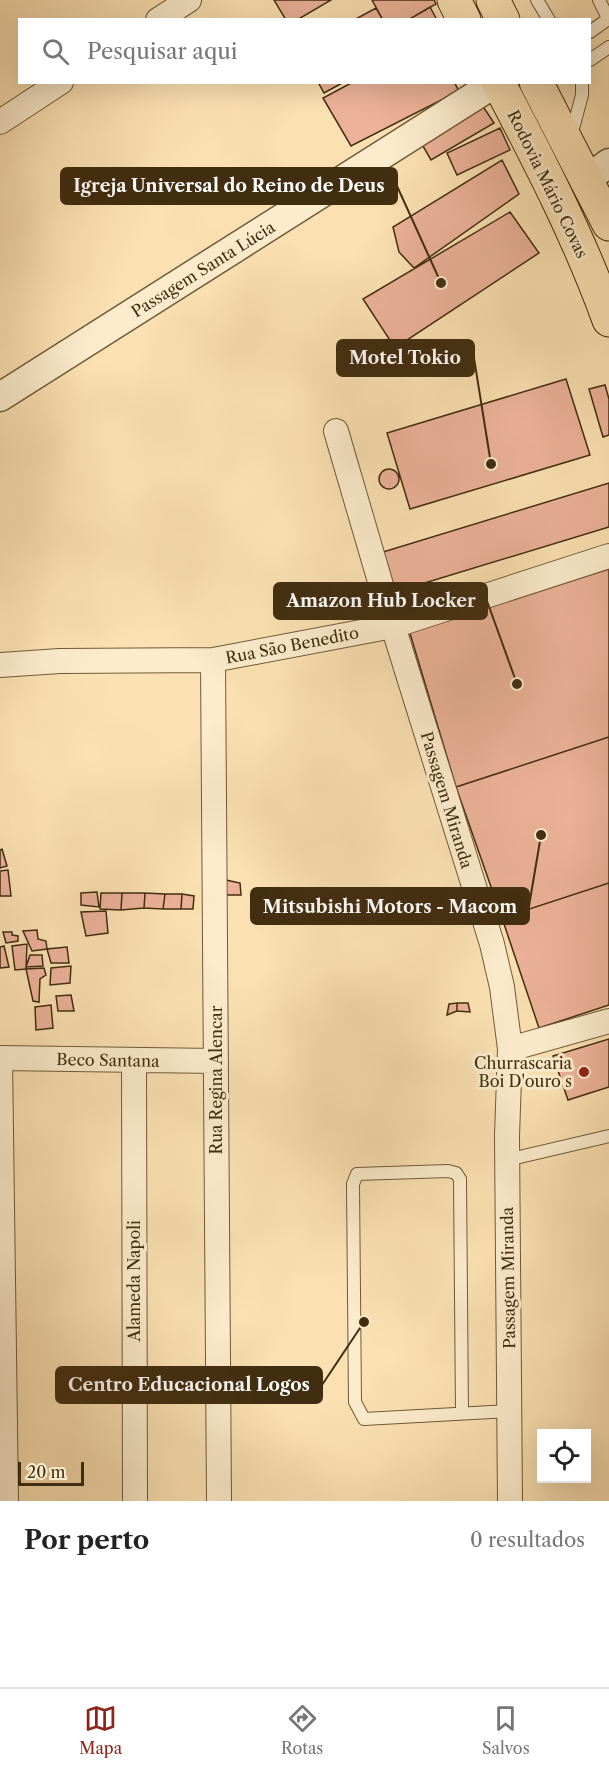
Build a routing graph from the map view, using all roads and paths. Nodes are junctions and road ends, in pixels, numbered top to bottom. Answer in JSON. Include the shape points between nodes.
{"nodes":[{"id":1,"x":189,"y":0,"type":"edge"},
{"id":2,"x":454,"y":0,"type":"edge"},
{"id":3,"x":493,"y":0,"type":"edge"},
{"id":4,"x":537,"y":0,"type":"edge"},
{"id":5,"x":599,"y":0,"type":"edge"},
{"id":6,"x":161,"y":18,"type":"edge"},
{"id":7,"x":463,"y":18,"type":"edge"},
{"id":8,"x":502,"y":18,"type":"edge"},
{"id":9,"x":548,"y":18,"type":"edge"},
{"id":10,"x":609,"y":19,"type":"edge"},
{"id":11,"x":591,"y":31,"type":"edge"},
{"id":12,"x":609,"y":47,"type":"edge"},
{"id":13,"x":591,"y":59,"type":"edge"},
{"id":14,"x":58,"y":84,"type":"edge"},
{"id":15,"x":494,"y":84,"type":"edge"},
{"id":16,"x":498,"y":84,"type":"edge"},
{"id":17,"x":537,"y":84,"type":"edge"},
{"id":18,"x":582,"y":84,"type":"edge"},
{"id":19,"x":552,"y":114,"type":"junction"},
{"id":20,"x":0,"y":122,"type":"edge"},
{"id":21,"x":522,"y":128,"type":"junction"},
{"id":22,"x":569,"y":146,"type":"junction"},
{"id":23,"x":598,"y":171,"type":"edge"},
{"id":24,"x":609,"y":224,"type":"edge"},
{"id":25,"x":609,"y":320,"type":"edge"},
{"id":26,"x":0,"y":397,"type":"edge"},
{"id":27,"x":336,"y":431,"type":"dead end"},
{"id":28,"x":609,"y":556,"type":"edge"},
{"id":29,"x":393,"y":627,"type":"junction"},
{"id":30,"x":213,"y":660,"type":"junction"},
{"id":31,"x":0,"y":665,"type":"edge"},
{"id":32,"x":609,"y":1021,"type":"edge"},
{"id":33,"x":510,"y":1049,"type":"junction"},
{"id":34,"x":0,"y":1058,"type":"edge"},
{"id":35,"x":134,"y":1060,"type":"junction"},
{"id":36,"x":216,"y":1061,"type":"junction"},
{"id":37,"x":609,"y":1136,"type":"edge"},
{"id":38,"x":507,"y":1160,"type":"junction"},
{"id":39,"x":510,"y":1411,"type":"junction"},
{"id":40,"x":462,"y":1413,"type":"junction"},
{"id":41,"x":6,"y":1501,"type":"edge"},
{"id":42,"x":135,"y":1501,"type":"edge"},
{"id":43,"x":219,"y":1501,"type":"edge"},
{"id":44,"x":510,"y":1501,"type":"edge"}],
"edges":[{"from":1,"to":6,"type":"street"},
{"from":2,"to":7,"type":"main road"},
{"from":3,"to":8,"type":"main road"},
{"from":4,"to":9,"type":"lane"},
{"from":5,"to":10,"type":"lane"},
{"from":10,"to":11,"type":"lane"},
{"from":12,"to":13,"type":"lane"},
{"from":14,"to":20,"type":"street"},
{"from":15,"to":26,"type":"street","name":"Passagem Santa Lúcia"},
{"from":16,"to":21,"type":"main road","name":"Rodovia Mário Covas"},
{"from":17,"to":19,"type":"main road","name":"Rodovia Mário Covas"},
{"from":18,"to":22,"type":"lane"},
{"from":19,"to":21,"type":"main road","via":[[546,129]]},
{"from":19,"to":22,"type":"main road","name":"Rodovia Mário Covas"},
{"from":21,"to":25,"type":"main road","name":"Rodovia Mário Covas","via":[[591,270]]},
{"from":22,"to":23,"type":"main road","name":"Rodovia Mário Covas"},
{"from":23,"to":24,"type":"main road","name":"Rodovia Mário Covas"},
{"from":27,"to":29,"type":"street","name":"Passagem Miranda"},
{"from":28,"to":29,"type":"street","name":"Rua São Benedito"},
{"from":29,"to":30,"type":"street","name":"Rua São Benedito"},
{"from":29,"to":33,"type":"street","name":"Passagem Miranda","via":[[492,944]]},
{"from":30,"to":31,"type":"street","name":"Rua São Benedito"},
{"from":30,"to":36,"type":"street","name":"Rua Regina Alencar"},
{"from":32,"to":33,"type":"street"},
{"from":33,"to":38,"type":"street","name":"Passagem Miranda"},
{"from":34,"to":35,"type":"street","name":"Beco Santana"},
{"from":34,"to":41,"type":"street"},
{"from":35,"to":36,"type":"street","name":"Beco Santana"},
{"from":35,"to":42,"type":"street","name":"Alameda Napoli"},
{"from":36,"to":43,"type":"street","name":"Rua Regina Alencar"},
{"from":37,"to":38,"type":"lane"},
{"from":38,"to":39,"type":"street","name":"Passagem Miranda"},
{"from":39,"to":40,"type":"lane"},
{"from":39,"to":44,"type":"street","name":"Passagem Miranda"},
{"from":40,"to":40,"type":"lane","via":[[364,1419],[358,1412],[353,1184],[357,1174],[448,1171],[460,1179]]}]}
